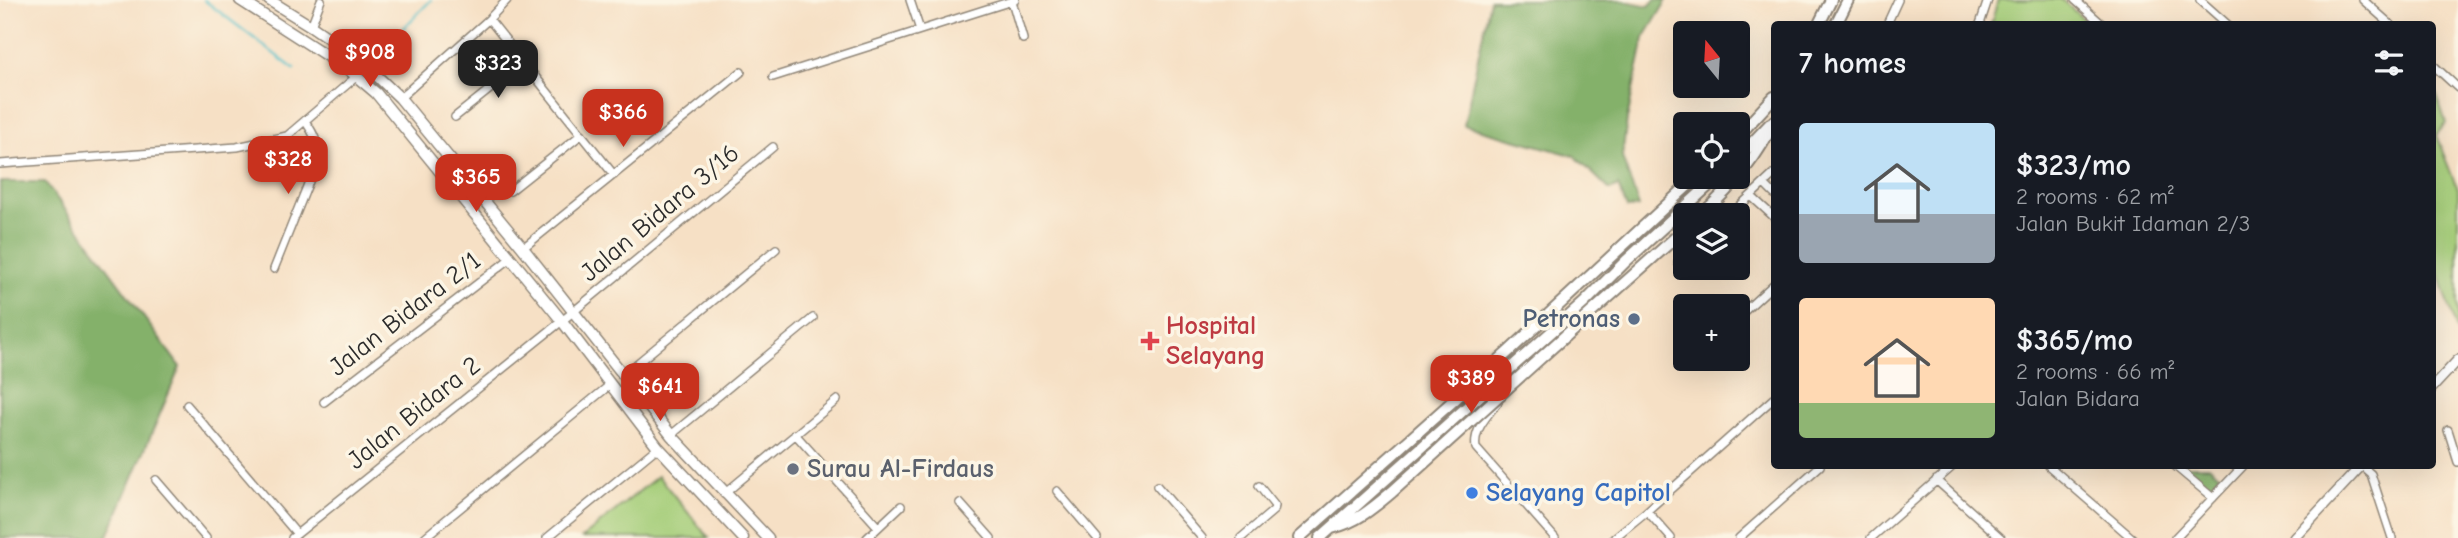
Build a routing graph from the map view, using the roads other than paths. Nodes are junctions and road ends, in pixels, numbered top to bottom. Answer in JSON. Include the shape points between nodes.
{"nodes":[{"id":1,"x":240,"y":0,"type":"edge"},
{"id":2,"x":269,"y":0,"type":"edge"},
{"id":3,"x":321,"y":0,"type":"edge"},
{"id":4,"x":507,"y":0,"type":"edge"},
{"id":5,"x":910,"y":0,"type":"edge"},
{"id":6,"x":1013,"y":0,"type":"edge"},
{"id":7,"x":1831,"y":0,"type":"edge"},
{"id":8,"x":1849,"y":0,"type":"edge"},
{"id":9,"x":1898,"y":0,"type":"edge"},
{"id":10,"x":1988,"y":0,"type":"edge"},
{"id":11,"x":2075,"y":0,"type":"edge"},
{"id":12,"x":2200,"y":0,"type":"edge"},
{"id":13,"x":2363,"y":0,"type":"edge"},
{"id":14,"x":489,"y":19,"type":"junction"},
{"id":15,"x":1820,"y":21,"type":"edge"},
{"id":16,"x":1838,"y":21,"type":"edge"},
{"id":17,"x":1888,"y":21,"type":"edge"},
{"id":18,"x":1981,"y":21,"type":"edge"},
{"id":19,"x":2099,"y":21,"type":"edge"},
{"id":20,"x":2224,"y":21,"type":"edge"},
{"id":21,"x":2386,"y":21,"type":"edge"},
{"id":22,"x":312,"y":26,"type":"junction"},
{"id":23,"x":920,"y":30,"type":"junction"},
{"id":24,"x":1023,"y":39,"type":"dead end"},
{"id":25,"x":524,"y":62,"type":"junction"},
{"id":26,"x":2436,"y":68,"type":"edge"},
{"id":27,"x":741,"y":72,"type":"dead end"},
{"id":28,"x":357,"y":76,"type":"junction"},
{"id":29,"x":774,"y":77,"type":"dead end"},
{"id":30,"x":2458,"y":88,"type":"edge"},
{"id":31,"x":400,"y":98,"type":"junction"},
{"id":32,"x":1771,"y":100,"type":"edge"},
{"id":33,"x":455,"y":117,"type":"dead end"},
{"id":34,"x":305,"y":121,"type":"junction"},
{"id":35,"x":1750,"y":123,"type":"edge"},
{"id":36,"x":1771,"y":123,"type":"edge"},
{"id":37,"x":1771,"y":127,"type":"edge"},
{"id":38,"x":582,"y":134,"type":"junction"},
{"id":39,"x":1750,"y":145,"type":"edge"},
{"id":40,"x":774,"y":147,"type":"dead end"},
{"id":41,"x":0,"y":164,"type":"edge"},
{"id":42,"x":614,"y":175,"type":"junction"},
{"id":43,"x":1771,"y":177,"type":"edge"},
{"id":44,"x":1764,"y":184,"type":"junction"},
{"id":45,"x":1684,"y":189,"type":"edge"},
{"id":46,"x":1705,"y":189,"type":"edge"},
{"id":47,"x":510,"y":191,"type":"dead end"},
{"id":48,"x":1771,"y":191,"type":"edge"},
{"id":49,"x":1751,"y":196,"type":"junction"},
{"id":50,"x":1714,"y":203,"type":"edge"},
{"id":51,"x":1743,"y":203,"type":"edge"},
{"id":52,"x":1771,"y":214,"type":"edge"},
{"id":53,"x":1673,"y":240,"type":"edge"},
{"id":54,"x":523,"y":248,"type":"junction"},
{"id":55,"x":775,"y":249,"type":"dead end"},
{"id":56,"x":511,"y":258,"type":"junction"},
{"id":57,"x":274,"y":269,"type":"dead end"},
{"id":58,"x":1771,"y":287,"type":"edge"},
{"id":59,"x":1750,"y":306,"type":"edge"},
{"id":60,"x":573,"y":312,"type":"junction"},
{"id":61,"x":813,"y":318,"type":"dead end"},
{"id":62,"x":562,"y":321,"type":"junction"},
{"id":63,"x":2458,"y":360,"type":"edge"},
{"id":64,"x":1508,"y":371,"type":"junction"},
{"id":65,"x":623,"y":374,"type":"junction"},
{"id":66,"x":611,"y":384,"type":"junction"},
{"id":67,"x":2436,"y":384,"type":"edge"},
{"id":68,"x":837,"y":400,"type":"dead end"},
{"id":69,"x":1771,"y":401,"type":"edge"},
{"id":70,"x":324,"y":402,"type":"dead end"},
{"id":71,"x":187,"y":405,"type":"dead end"},
{"id":72,"x":2448,"y":430,"type":"dead end"},
{"id":73,"x":795,"y":434,"type":"junction"},
{"id":74,"x":671,"y":435,"type":"junction"},
{"id":75,"x":659,"y":447,"type":"junction"},
{"id":76,"x":2458,"y":462,"type":"edge"},
{"id":77,"x":1818,"y":469,"type":"edge"},
{"id":78,"x":1950,"y":469,"type":"edge"},
{"id":79,"x":2052,"y":469,"type":"edge"},
{"id":80,"x":2179,"y":469,"type":"edge"},
{"id":81,"x":2240,"y":469,"type":"edge"},
{"id":82,"x":2358,"y":469,"type":"edge"},
{"id":83,"x":2365,"y":469,"type":"edge"},
{"id":84,"x":156,"y":480,"type":"dead end"},
{"id":85,"x":1937,"y":480,"type":"junction"},
{"id":86,"x":1157,"y":486,"type":"dead end"},
{"id":87,"x":1259,"y":486,"type":"dead end"},
{"id":88,"x":1057,"y":491,"type":"dead end"},
{"id":89,"x":724,"y":494,"type":"junction"},
{"id":90,"x":2213,"y":498,"type":"junction"},
{"id":91,"x":960,"y":503,"type":"dead end"},
{"id":92,"x":901,"y":506,"type":"dead end"},
{"id":93,"x":1647,"y":511,"type":"junction"},
{"id":94,"x":878,"y":527,"type":"junction"},
{"id":95,"x":1329,"y":529,"type":"junction"},
{"id":96,"x":2305,"y":533,"type":"edge"},
{"id":97,"x":294,"y":536,"type":"edge"},
{"id":98,"x":425,"y":537,"type":"edge"},
{"id":99,"x":206,"y":538,"type":"edge"},
{"id":100,"x":547,"y":538,"type":"edge"},
{"id":101,"x":743,"y":538,"type":"edge"},
{"id":102,"x":768,"y":538,"type":"edge"},
{"id":103,"x":867,"y":538,"type":"edge"},
{"id":104,"x":991,"y":538,"type":"edge"},
{"id":105,"x":1097,"y":538,"type":"edge"},
{"id":106,"x":1202,"y":538,"type":"edge"},
{"id":107,"x":1241,"y":538,"type":"edge"},
{"id":108,"x":1299,"y":538,"type":"edge"},
{"id":109,"x":1320,"y":538,"type":"edge"},
{"id":110,"x":1555,"y":538,"type":"edge"},
{"id":111,"x":1614,"y":538,"type":"edge"},
{"id":112,"x":1671,"y":538,"type":"edge"},
{"id":113,"x":1739,"y":538,"type":"edge"},
{"id":114,"x":1871,"y":538,"type":"edge"},
{"id":115,"x":2001,"y":538,"type":"edge"},
{"id":116,"x":2132,"y":538,"type":"edge"},
{"id":117,"x":2175,"y":538,"type":"edge"},
{"id":118,"x":2294,"y":538,"type":"edge"},
{"id":119,"x":2392,"y":538,"type":"edge"}],
"edges":[{"from":1,"to":28,"type":"main road"},
{"from":2,"to":22,"type":"main road"},
{"from":3,"to":22,"type":"street"},
{"from":4,"to":14,"type":"street"},
{"from":5,"to":23,"type":"street"},
{"from":6,"to":23,"type":"street"},
{"from":6,"to":24,"type":"street"},
{"from":7,"to":15,"type":"main road"},
{"from":8,"to":16,"type":"main road"},
{"from":9,"to":17,"type":"street"},
{"from":10,"to":18,"type":"street"},
{"from":11,"to":19,"type":"street"},
{"from":12,"to":20,"type":"street"},
{"from":13,"to":21,"type":"street"},
{"from":14,"to":25,"type":"street"},
{"from":14,"to":31,"type":"street"},
{"from":22,"to":31,"type":"main road","via":[[367,66]]},
{"from":23,"to":29,"type":"street"},
{"from":25,"to":33,"type":"street"},
{"from":25,"to":38,"type":"street"},
{"from":26,"to":30,"type":"street"},
{"from":27,"to":42,"type":"street"},
{"from":28,"to":34,"type":"street"},
{"from":28,"to":56,"type":"main road","via":[[389,107]]},
{"from":31,"to":54,"type":"main road"},
{"from":32,"to":35,"type":"main road"},
{"from":34,"to":41,"type":"street","via":[[287,136],[237,147]]},
{"from":34,"to":57,"type":"street","via":[[316,137],[316,164]]},
{"from":36,"to":39,"type":"main road"},
{"from":37,"to":50,"type":"main road","via":[[1763,146]]},
{"from":38,"to":42,"type":"street"},
{"from":38,"to":47,"type":"street"},
{"from":40,"to":60,"type":"street","name":"Jalan Bidara 3/16"},
{"from":42,"to":54,"type":"street"},
{"from":43,"to":44,"type":"street"},
{"from":44,"to":48,"type":"street"},
{"from":44,"to":49,"type":"street"},
{"from":45,"to":108,"type":"main road"},
{"from":46,"to":64,"type":"main road"},
{"from":49,"to":51,"type":"street"},
{"from":49,"to":52,"type":"street"},
{"from":53,"to":95,"type":"main road","bridge":true,"via":[[1369,512]]},
{"from":54,"to":60,"type":"main road"},
{"from":55,"to":65,"type":"street"},
{"from":56,"to":62,"type":"main road"},
{"from":56,"to":70,"type":"street","name":"Jalan Bidara 2/1"},
{"from":58,"to":59,"type":"street"},
{"from":60,"to":62,"type":"street","name":"Jalan Bidara 3/16"},
{"from":60,"to":65,"type":"main road"},
{"from":61,"to":74,"type":"street"},
{"from":62,"to":66,"type":"main road"},
{"from":62,"to":97,"type":"street","name":"Jalan Bidara 2"},
{"from":63,"to":67,"type":"street"},
{"from":64,"to":95,"type":"main road"},
{"from":64,"to":110,"type":"street","via":[[1500,399],[1479,428],[1476,448]]},
{"from":65,"to":74,"type":"main road"},
{"from":66,"to":75,"type":"main road"},
{"from":66,"to":98,"type":"street"},
{"from":68,"to":73,"type":"street"},
{"from":69,"to":93,"type":"street"},
{"from":71,"to":97,"type":"street"},
{"from":72,"to":76,"type":"street"},
{"from":73,"to":89,"type":"street"},
{"from":73,"to":94,"type":"street"},
{"from":74,"to":89,"type":"main road"},
{"from":75,"to":100,"type":"street"},
{"from":75,"to":101,"type":"main road"},
{"from":77,"to":113,"type":"street"},
{"from":78,"to":85,"type":"street"},
{"from":79,"to":116,"type":"street"},
{"from":80,"to":90,"type":"street"},
{"from":81,"to":90,"type":"street"},
{"from":82,"to":96,"type":"street"},
{"from":83,"to":119,"type":"street","via":[[2371,474]]},
{"from":84,"to":99,"type":"street"},
{"from":85,"to":114,"type":"street"},
{"from":85,"to":115,"type":"street"},
{"from":86,"to":106,"type":"street"},
{"from":87,"to":107,"type":"street","via":[[1275,506]]},
{"from":88,"to":105,"type":"street"},
{"from":89,"to":102,"type":"main road"},
{"from":90,"to":117,"type":"street"},
{"from":91,"to":104,"type":"street"},
{"from":92,"to":94,"type":"street"},
{"from":93,"to":111,"type":"street"},
{"from":93,"to":112,"type":"street"},
{"from":94,"to":103,"type":"street"},
{"from":95,"to":109,"type":"main road"},
{"from":96,"to":118,"type":"street"}]}
